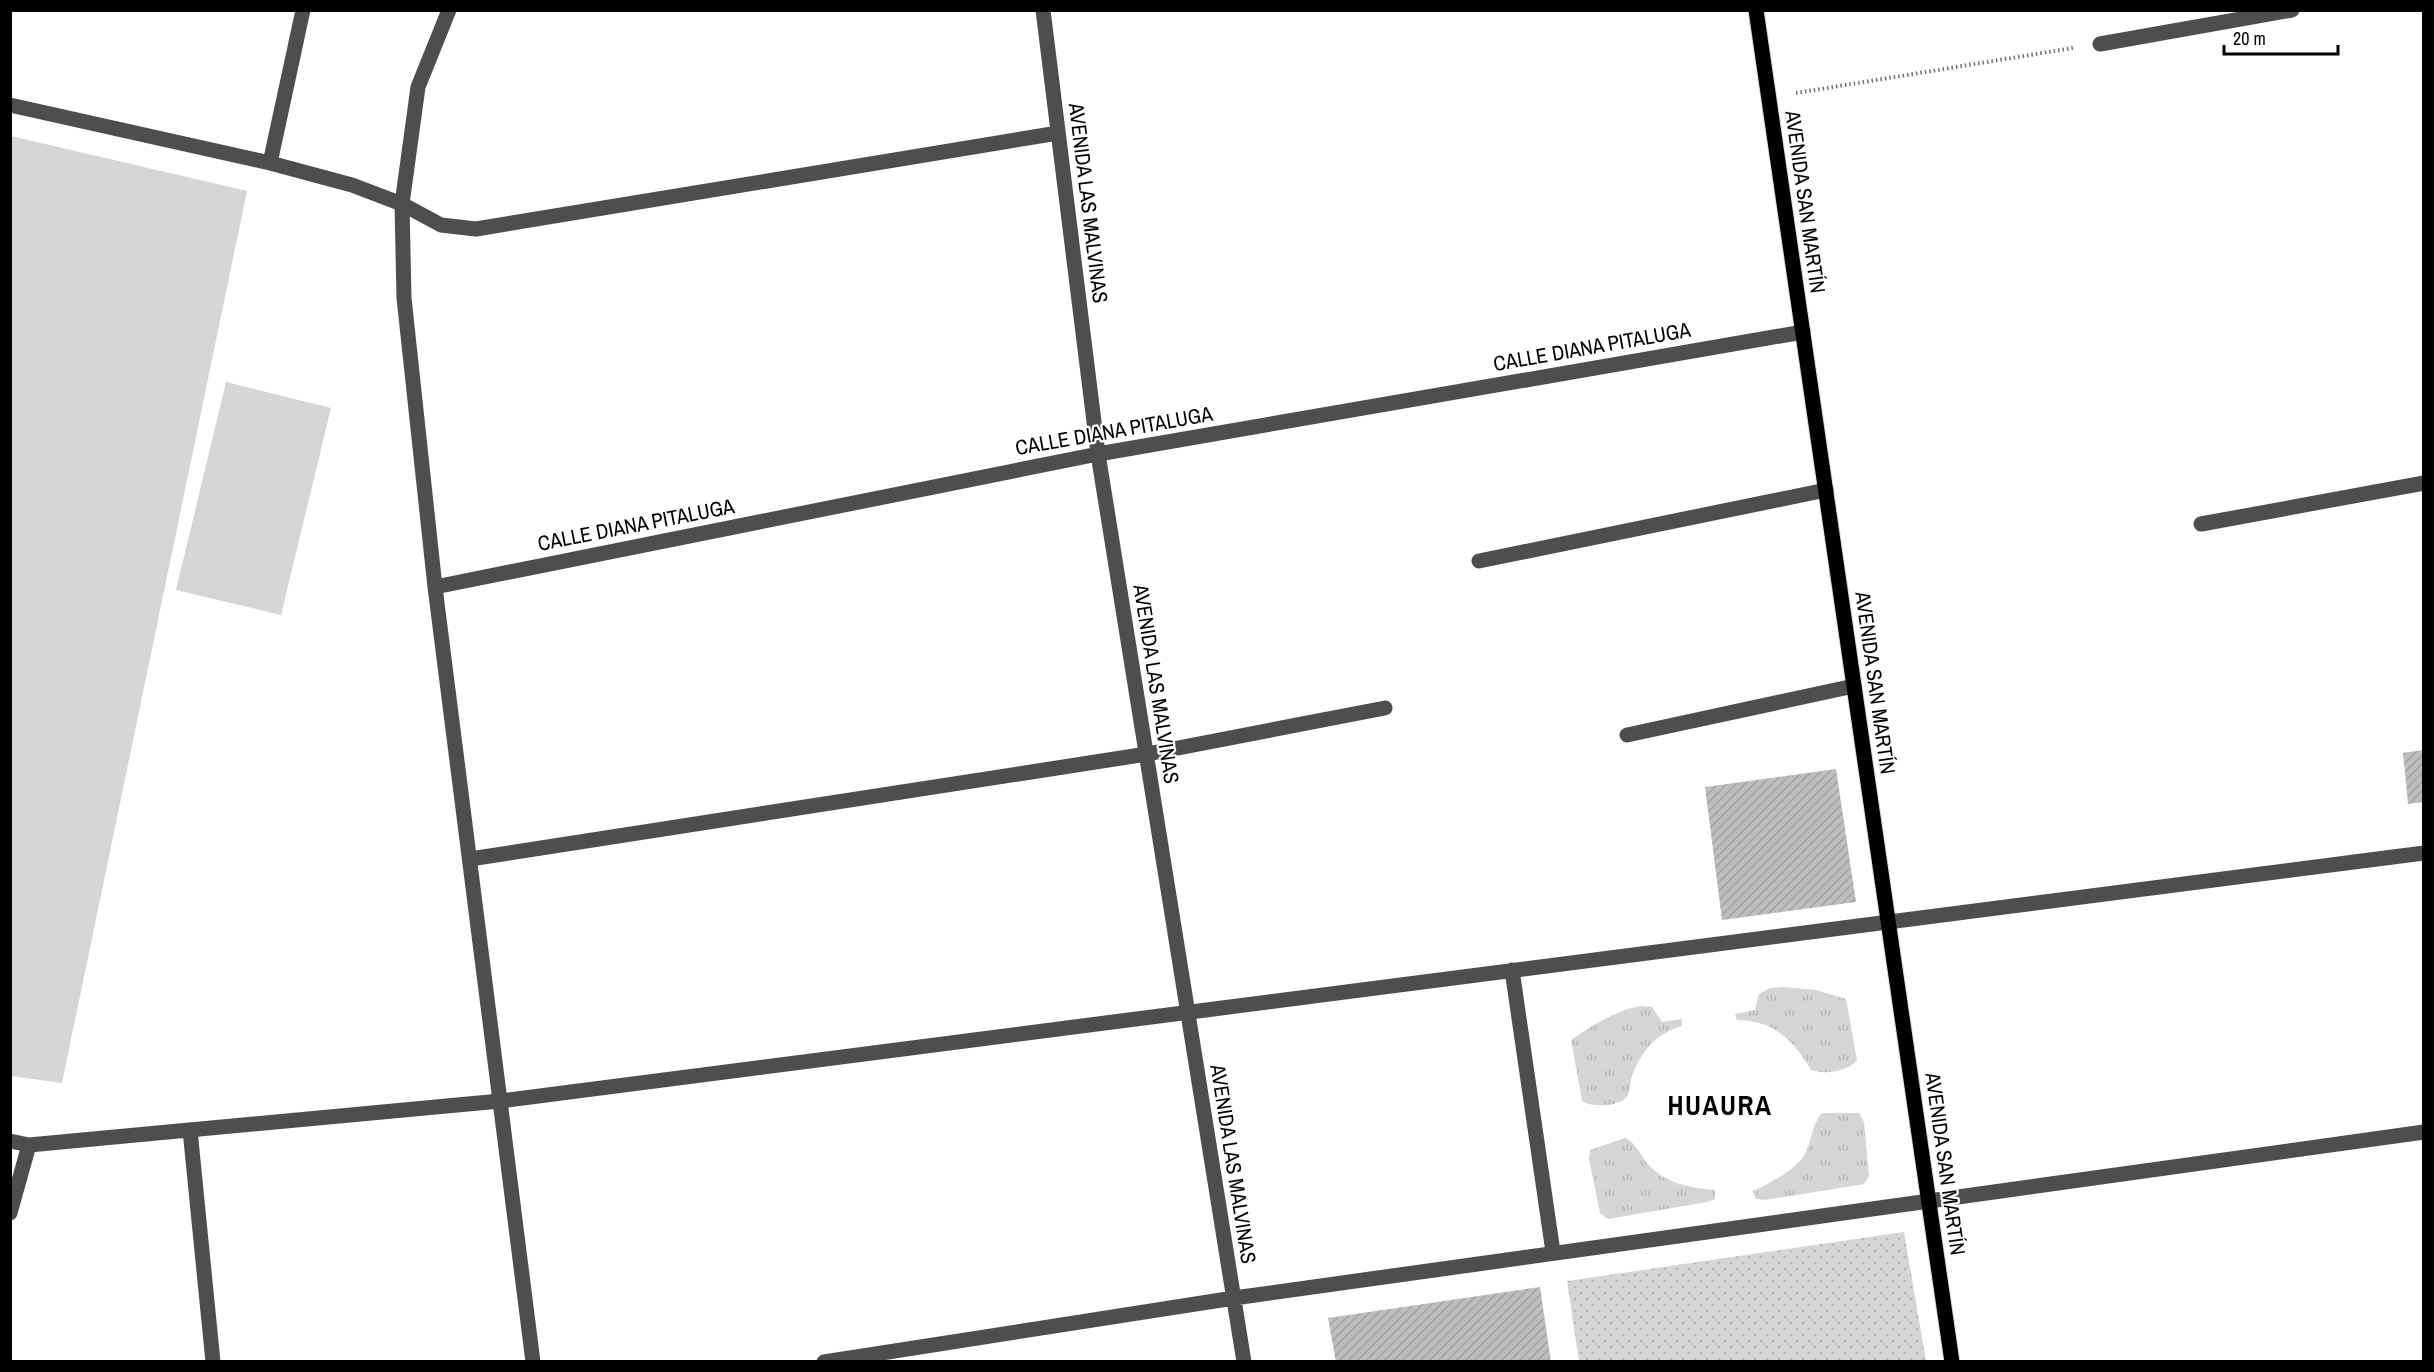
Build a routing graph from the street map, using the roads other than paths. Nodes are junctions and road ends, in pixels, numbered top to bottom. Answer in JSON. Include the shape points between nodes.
{"nodes":[{"id":1,"x":303,"y":10,"type":"edge"},
{"id":2,"x":449,"y":10,"type":"edge"},
{"id":3,"x":1043,"y":10,"type":"edge"},
{"id":4,"x":1756,"y":10,"type":"edge"},
{"id":5,"x":2292,"y":10,"type":"edge"},
{"id":6,"x":2100,"y":44,"type":"road end"},
{"id":7,"x":10,"y":105,"type":"edge"},
{"id":8,"x":1058,"y":133,"type":"junction"},
{"id":9,"x":270,"y":164,"type":"junction"},
{"id":10,"x":402,"y":204,"type":"junction"},
{"id":11,"x":1803,"y":332,"type":"junction"},
{"id":12,"x":1098,"y":454,"type":"junction"},
{"id":13,"x":2424,"y":483,"type":"edge"},
{"id":14,"x":1826,"y":490,"type":"junction"},
{"id":15,"x":2201,"y":524,"type":"dead end"},
{"id":16,"x":1479,"y":561,"type":"dead end"},
{"id":17,"x":435,"y":587,"type":"junction"},
{"id":18,"x":1854,"y":686,"type":"junction"},
{"id":19,"x":1384,"y":708,"type":"dead end"},
{"id":20,"x":1627,"y":735,"type":"dead end"},
{"id":21,"x":1147,"y":754,"type":"junction"},
{"id":22,"x":2424,"y":853,"type":"edge"},
{"id":23,"x":470,"y":859,"type":"junction"},
{"id":24,"x":1888,"y":922,"type":"junction"},
{"id":25,"x":1512,"y":970,"type":"junction"},
{"id":26,"x":1188,"y":1012,"type":"junction"},
{"id":27,"x":500,"y":1101,"type":"junction"},
{"id":28,"x":190,"y":1130,"type":"junction"},
{"id":29,"x":2424,"y":1132,"type":"edge"},
{"id":30,"x":10,"y":1141,"type":"edge"},
{"id":31,"x":29,"y":1145,"type":"junction"},
{"id":32,"x":1928,"y":1199,"type":"junction"},
{"id":33,"x":10,"y":1213,"type":"edge"},
{"id":34,"x":1553,"y":1252,"type":"junction"},
{"id":35,"x":1234,"y":1298,"type":"junction"},
{"id":36,"x":213,"y":1362,"type":"edge"},
{"id":37,"x":533,"y":1362,"type":"edge"},
{"id":38,"x":824,"y":1362,"type":"edge"},
{"id":39,"x":1244,"y":1362,"type":"edge"},
{"id":40,"x":1952,"y":1362,"type":"edge"}],
"edges":[{"from":1,"to":9,"type":"street"},
{"from":2,"to":10,"type":"street","via":[[418,87]]},
{"from":3,"to":8,"type":"street","name":"AVENIDA LAS MALVINAS"},
{"from":4,"to":11,"type":"main road","name":"AVENIDA SAN MARTÍN"},
{"from":5,"to":6,"type":"street"},
{"from":7,"to":9,"type":"street"},
{"from":8,"to":10,"type":"street","via":[[476,229],[441,225]]},
{"from":8,"to":12,"type":"street","name":"AVENIDA LAS MALVINAS"},
{"from":9,"to":10,"type":"street","via":[[352,185]]},
{"from":10,"to":17,"type":"street","via":[[404,298]]},
{"from":11,"to":12,"type":"street","name":"CALLE DIANA PITALUGA"},
{"from":11,"to":14,"type":"main road","name":"AVENIDA SAN MARTÍN"},
{"from":12,"to":17,"type":"street","name":"CALLE DIANA PITALUGA"},
{"from":12,"to":21,"type":"street","name":"AVENIDA LAS MALVINAS"},
{"from":13,"to":15,"type":"street"},
{"from":14,"to":16,"type":"street"},
{"from":14,"to":18,"type":"main road","name":"AVENIDA SAN MARTÍN"},
{"from":17,"to":23,"type":"street"},
{"from":18,"to":20,"type":"street"},
{"from":18,"to":24,"type":"main road","name":"AVENIDA SAN MARTÍN"},
{"from":19,"to":21,"type":"street"},
{"from":21,"to":23,"type":"street"},
{"from":21,"to":26,"type":"street","name":"AVENIDA LAS MALVINAS"},
{"from":22,"to":24,"type":"street"},
{"from":23,"to":27,"type":"street"},
{"from":24,"to":25,"type":"street"},
{"from":24,"to":32,"type":"main road","name":"AVENIDA SAN MARTÍN"},
{"from":25,"to":26,"type":"street"},
{"from":25,"to":34,"type":"street"},
{"from":26,"to":27,"type":"street"},
{"from":26,"to":35,"type":"street","name":"AVENIDA LAS MALVINAS"},
{"from":27,"to":28,"type":"street"},
{"from":27,"to":37,"type":"street"},
{"from":28,"to":31,"type":"street"},
{"from":28,"to":36,"type":"street"},
{"from":29,"to":32,"type":"street"},
{"from":30,"to":31,"type":"street"},
{"from":31,"to":33,"type":"street"},
{"from":32,"to":34,"type":"street"},
{"from":32,"to":40,"type":"main road","name":"AVENIDA SAN MARTÍN"},
{"from":34,"to":35,"type":"street"},
{"from":35,"to":38,"type":"street"},
{"from":35,"to":39,"type":"street","name":"AVENIDA LAS MALVINAS"}]}
